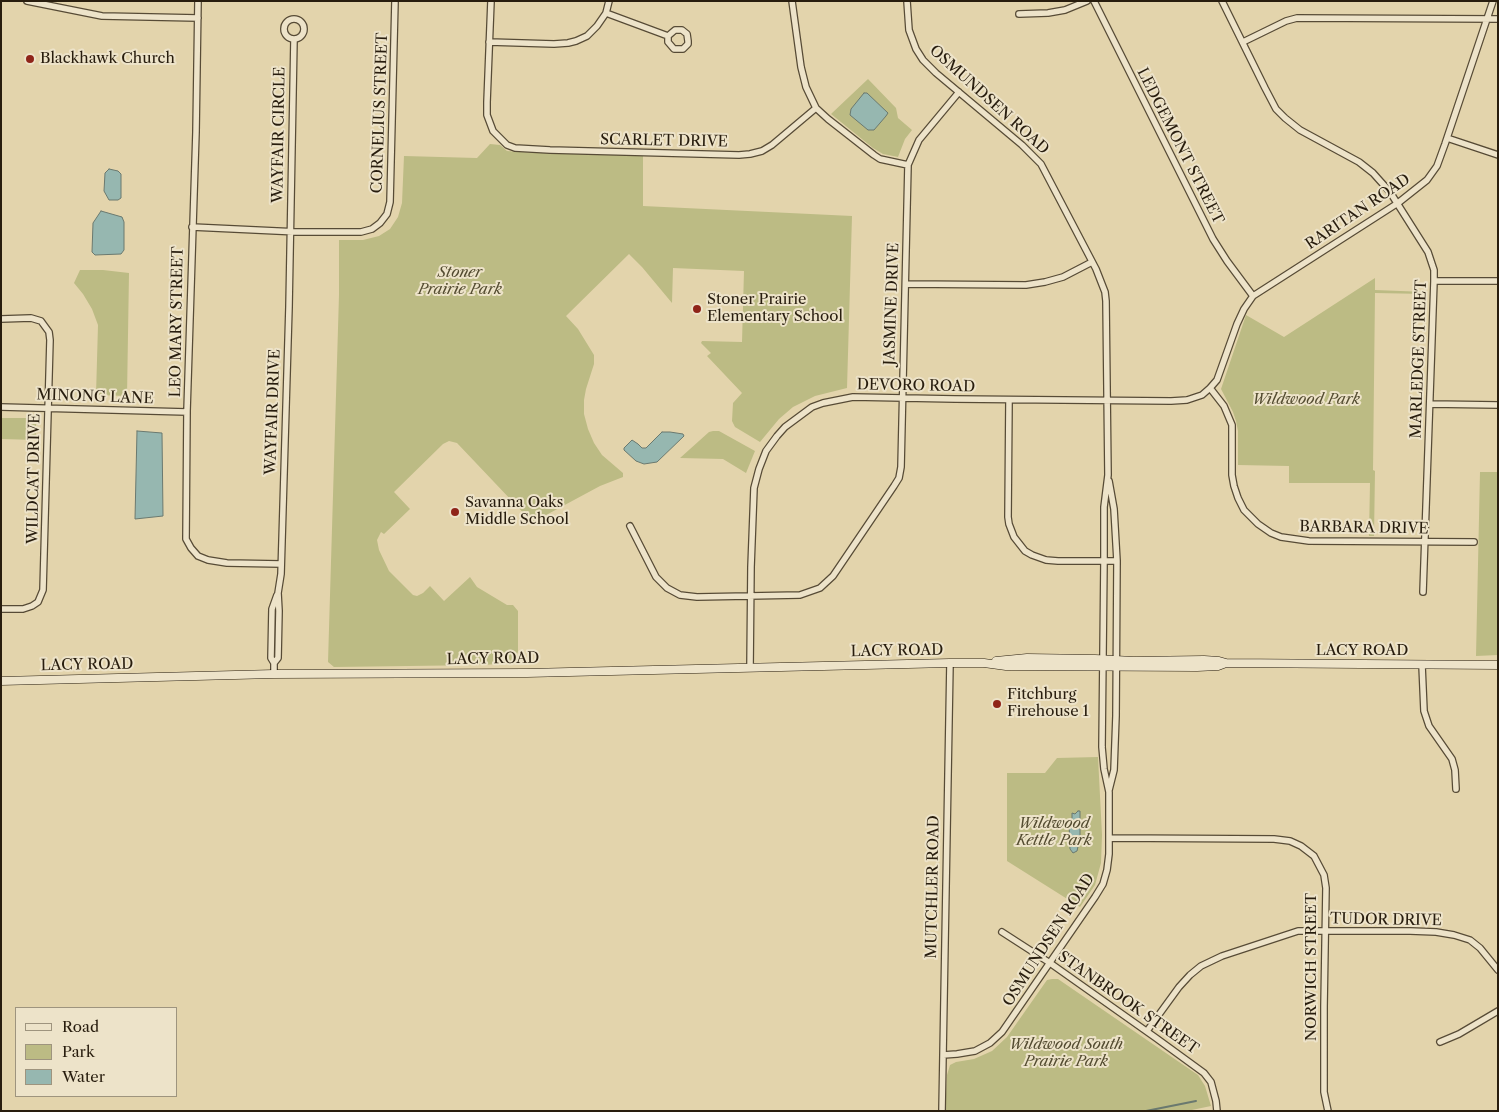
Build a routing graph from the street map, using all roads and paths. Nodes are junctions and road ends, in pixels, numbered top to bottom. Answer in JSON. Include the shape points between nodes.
{"nodes":[{"id":1,"x":27,"y":1,"type":"edge"},
{"id":2,"x":198,"y":1,"type":"edge"},
{"id":3,"x":395,"y":1,"type":"edge"},
{"id":4,"x":491,"y":1,"type":"edge"},
{"id":5,"x":609,"y":1,"type":"edge"},
{"id":6,"x":792,"y":1,"type":"edge"},
{"id":7,"x":907,"y":1,"type":"edge"},
{"id":8,"x":1087,"y":1,"type":"edge"},
{"id":9,"x":1094,"y":1,"type":"edge"},
{"id":10,"x":1222,"y":1,"type":"edge"},
{"id":11,"x":1493,"y":1,"type":"edge"},
{"id":12,"x":606,"y":13,"type":"junction"},
{"id":13,"x":1019,"y":14,"type":"dead end"},
{"id":14,"x":198,"y":18,"type":"junction"},
{"id":15,"x":1488,"y":19,"type":"junction"},
{"id":16,"x":1498,"y":19,"type":"edge"},
{"id":17,"x":668,"y":36,"type":"dead end"},
{"id":18,"x":294,"y":39,"type":"dead end"},
{"id":19,"x":489,"y":42,"type":"junction"},
{"id":20,"x":1243,"y":42,"type":"junction"},
{"id":21,"x":958,"y":92,"type":"junction"},
{"id":22,"x":816,"y":108,"type":"junction"},
{"id":23,"x":1447,"y":138,"type":"junction"},
{"id":24,"x":1498,"y":155,"type":"edge"},
{"id":25,"x":908,"y":166,"type":"junction"},
{"id":26,"x":1398,"y":203,"type":"junction"},
{"id":27,"x":192,"y":227,"type":"junction"},
{"id":28,"x":290,"y":231,"type":"junction"},
{"id":29,"x":1092,"y":262,"type":"junction"},
{"id":30,"x":1434,"y":280,"type":"junction"},
{"id":31,"x":1498,"y":281,"type":"edge"},
{"id":32,"x":906,"y":284,"type":"junction"},
{"id":33,"x":1253,"y":296,"type":"junction"},
{"id":34,"x":1,"y":319,"type":"edge"},
{"id":35,"x":1210,"y":388,"type":"junction"},
{"id":36,"x":902,"y":398,"type":"junction"},
{"id":37,"x":1009,"y":400,"type":"junction"},
{"id":38,"x":1107,"y":401,"type":"junction"},
{"id":39,"x":1430,"y":404,"type":"junction"},
{"id":40,"x":1498,"y":405,"type":"edge"},
{"id":41,"x":1,"y":407,"type":"edge"},
{"id":42,"x":48,"y":408,"type":"junction"},
{"id":43,"x":187,"y":412,"type":"junction"},
{"id":44,"x":1108,"y":475,"type":"junction"},
{"id":45,"x":630,"y":526,"type":"dead end"},
{"id":46,"x":1426,"y":542,"type":"junction"},
{"id":47,"x":1474,"y":542,"type":"dead end"},
{"id":48,"x":1104,"y":561,"type":"junction"},
{"id":49,"x":1117,"y":561,"type":"junction"},
{"id":50,"x":280,"y":564,"type":"junction"},
{"id":51,"x":1424,"y":592,"type":"dead end"},
{"id":52,"x":751,"y":596,"type":"junction"},
{"id":53,"x":1,"y":610,"type":"edge"},
{"id":54,"x":950,"y":663,"type":"junction"},
{"id":55,"x":1103,"y":663,"type":"junction"},
{"id":56,"x":1116,"y":664,"type":"junction"},
{"id":57,"x":1422,"y":665,"type":"junction"},
{"id":58,"x":1498,"y":665,"type":"edge"},
{"id":59,"x":750,"y":668,"type":"junction"},
{"id":60,"x":274,"y":674,"type":"junction"},
{"id":61,"x":1,"y":681,"type":"edge"},
{"id":62,"x":1102,"y":728,"type":"junction"},
{"id":63,"x":1116,"y":728,"type":"junction"},
{"id":64,"x":1456,"y":788,"type":"dead end"},
{"id":65,"x":1109,"y":792,"type":"junction"},
{"id":66,"x":1109,"y":838,"type":"junction"},
{"id":67,"x":1326,"y":931,"type":"junction"},
{"id":68,"x":1002,"y":932,"type":"dead end"},
{"id":69,"x":1050,"y":963,"type":"junction"},
{"id":70,"x":1498,"y":970,"type":"edge"},
{"id":71,"x":1498,"y":1011,"type":"edge"},
{"id":72,"x":1147,"y":1031,"type":"junction"},
{"id":73,"x":1440,"y":1042,"type":"dead end"},
{"id":74,"x":943,"y":1055,"type":"junction"},
{"id":75,"x":942,"y":1111,"type":"edge"},
{"id":76,"x":1217,"y":1111,"type":"edge"},
{"id":77,"x":1328,"y":1111,"type":"edge"}],
"edges":[{"from":1,"to":14,"type":"street","via":[[102,16]]},
{"from":2,"to":14,"type":"street","name":"LEO MARY STREET"},
{"from":3,"to":28,"type":"street","name":"CORNELIUS STREET","via":[[390,202],[387,214],[372,229],[361,232]]},
{"from":4,"to":19,"type":"street"},
{"from":5,"to":12,"type":"street"},
{"from":6,"to":22,"type":"street","via":[[801,67]]},
{"from":7,"to":21,"type":"street","name":"OSMUNDSEN ROAD","via":[[909,30],[916,49],[923,60]]},
{"from":8,"to":13,"type":"street","via":[[1064,10]]},
{"from":9,"to":33,"type":"street","name":"LEDGEMONT STREET","via":[[1213,239]]},
{"from":10,"to":20,"type":"street","name":"MARLEDGE STREET"},
{"from":11,"to":15,"type":"street","name":"RARITAN ROAD"},
{"from":12,"to":17,"type":"street"},
{"from":12,"to":19,"type":"street","via":[[592,32],[568,43]]},
{"from":14,"to":27,"type":"street","name":"LEO MARY STREET"},
{"from":15,"to":16,"type":"street"},
{"from":15,"to":20,"type":"street","via":[[1297,18]]},
{"from":15,"to":23,"type":"street","name":"RARITAN ROAD"},
{"from":18,"to":28,"type":"street","name":"WAYFAIR CIRCLE"},
{"from":19,"to":22,"type":"street","name":"SCARLET DRIVE","via":[[487,115],[493,130],[507,145],[515,148],[750,154],[772,145]]},
{"from":20,"to":26,"type":"street","name":"MARLEDGE STREET","via":[[1276,109],[1300,130],[1373,172]]},
{"from":21,"to":25,"type":"street","name":"JASMINE DRIVE","via":[[919,140]]},
{"from":21,"to":29,"type":"street","name":"OSMUNDSEN ROAD","via":[[1041,164]]},
{"from":22,"to":25,"type":"street","via":[[880,159]]},
{"from":23,"to":24,"type":"street"},
{"from":23,"to":26,"type":"street","name":"RARITAN ROAD","via":[[1437,166],[1427,180]]},
{"from":25,"to":32,"type":"street","name":"JASMINE DRIVE"},
{"from":26,"to":30,"type":"street","name":"MARLEDGE STREET","via":[[1428,252]]},
{"from":26,"to":33,"type":"street","name":"RARITAN ROAD"},
{"from":27,"to":28,"type":"street"},
{"from":27,"to":43,"type":"street","name":"LEO MARY STREET"},
{"from":28,"to":50,"type":"street","name":"WAYFAIR DRIVE"},
{"from":29,"to":32,"type":"street","via":[[1063,277],[1026,285]]},
{"from":29,"to":38,"type":"street","name":"OSMUNDSEN ROAD","via":[[1106,301]]},
{"from":30,"to":31,"type":"street"},
{"from":30,"to":39,"type":"street","name":"MARLEDGE STREET"},
{"from":32,"to":36,"type":"street","name":"JASMINE DRIVE"},
{"from":33,"to":35,"type":"street","name":"RARITAN ROAD","via":[[1237,324],[1217,380]]},
{"from":34,"to":42,"type":"street","name":"WILDCAT DRIVE","via":[[30,318],[41,321],[49,332]]},
{"from":35,"to":38,"type":"street","name":"DEVORO ROAD","via":[[1188,400]]},
{"from":35,"to":46,"type":"street","name":"BARBARA DRIVE","via":[[1224,406],[1232,425],[1232,475],[1238,498],[1244,510],[1258,524],[1281,537],[1309,541]]},
{"from":36,"to":37,"type":"street","name":"DEVORO ROAD"},
{"from":36,"to":52,"type":"street","name":"JASMINE DRIVE","via":[[899,478],[833,576],[820,588],[800,595]]},
{"from":36,"to":52,"type":"street","name":"DEVORO ROAD","via":[[853,397],[823,403],[805,411],[770,444],[754,488]]},
{"from":37,"to":38,"type":"street","name":"DEVORO ROAD"},
{"from":37,"to":48,"type":"street","via":[[1008,517],[1014,537],[1025,551],[1046,560]]},
{"from":38,"to":44,"type":"street","name":"OSMUNDSEN ROAD"},
{"from":39,"to":40,"type":"street"},
{"from":39,"to":46,"type":"street","name":"MARLEDGE STREET"},
{"from":41,"to":42,"type":"street","name":"MINONG LANE"},
{"from":42,"to":43,"type":"street","name":"MINONG LANE"},
{"from":42,"to":53,"type":"street","name":"WILDCAT DRIVE","via":[[43,590],[38,602],[32,606]]},
{"from":43,"to":50,"type":"street","name":"LEO MARY STREET","via":[[185,531],[191,548],[208,560]]},
{"from":44,"to":48,"type":"street","name":"OSMUNDSEN ROAD","via":[[1104,507]]},
{"from":44,"to":49,"type":"street","name":"OSMUNDSEN ROAD"},
{"from":45,"to":52,"type":"street","name":"JASMINE DRIVE","via":[[656,576],[673,592],[697,597]]},
{"from":46,"to":47,"type":"street","name":"BARBARA DRIVE"},
{"from":46,"to":51,"type":"street","name":"MARLEDGE STREET"},
{"from":48,"to":49,"type":"street"},
{"from":48,"to":55,"type":"street","name":"OSMUNDSEN ROAD"},
{"from":49,"to":56,"type":"street","name":"OSMUNDSEN ROAD"},
{"from":50,"to":60,"type":"street","name":"WAYFAIR DRIVE","via":[[278,593],[272,609],[271,658]]},
{"from":52,"to":59,"type":"street","name":"DEVORO ROAD"},
{"from":54,"to":55,"type":"street","name":"LACY ROAD","via":[[1006,666]]},
{"from":54,"to":59,"type":"street","name":"LACY ROAD"},
{"from":54,"to":74,"type":"street","name":"MUTCHLER ROAD"},
{"from":55,"to":56,"type":"street","name":"LACY ROAD"},
{"from":55,"to":62,"type":"street","name":"OSMUNDSEN ROAD"},
{"from":56,"to":57,"type":"street","name":"LACY ROAD","via":[[1198,668],[1226,663]]},
{"from":56,"to":63,"type":"street","name":"OSMUNDSEN ROAD"},
{"from":57,"to":58,"type":"street","name":"LACY ROAD"},
{"from":57,"to":64,"type":"street","via":[[1424,711],[1429,726],[1452,759]]},
{"from":59,"to":60,"type":"street","name":"LACY ROAD"},
{"from":60,"to":61,"type":"street","name":"LACY ROAD"},
{"from":62,"to":63,"type":"street"},
{"from":62,"to":65,"type":"street","name":"OSMUNDSEN ROAD"},
{"from":63,"to":65,"type":"street","name":"OSMUNDSEN ROAD","via":[[1114,770]]},
{"from":65,"to":66,"type":"street","name":"OSMUNDSEN ROAD"},
{"from":66,"to":67,"type":"street","name":"NORWICH STREET","via":[[1274,839],[1302,846],[1314,856],[1324,875]]},
{"from":66,"to":69,"type":"street","name":"OSMUNDSEN ROAD","via":[[1107,870],[1102,884]]},
{"from":67,"to":70,"type":"street","name":"TUDOR DRIVE","via":[[1410,931],[1454,935],[1470,940]]},
{"from":67,"to":72,"type":"street","name":"TUDOR DRIVE","via":[[1298,931],[1201,966],[1178,987]]},
{"from":67,"to":77,"type":"street","name":"NORWICH STREET","via":[[1324,1092]]},
{"from":68,"to":69,"type":"street","name":"STANBROOK STREET"},
{"from":69,"to":72,"type":"street","name":"STANBROOK STREET"},
{"from":69,"to":74,"type":"street","name":"OSMUNDSEN ROAD","via":[[996,1038],[975,1051]]},
{"from":71,"to":73,"type":"street"},
{"from":72,"to":76,"type":"street","name":"STANBROOK STREET","via":[[1204,1073],[1211,1082]]},
{"from":74,"to":75,"type":"street","name":"MUTCHLER ROAD"}]}
